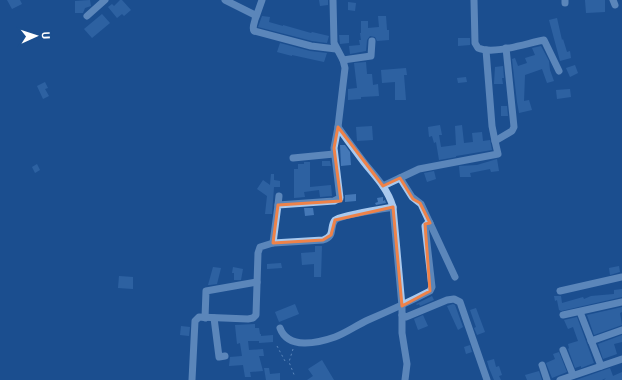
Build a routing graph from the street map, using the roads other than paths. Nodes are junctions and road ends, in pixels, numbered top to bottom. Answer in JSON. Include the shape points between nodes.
{"nodes":[{"id":1,"x":95,"y":0,"type":"edge"},
{"id":2,"x":105,"y":0,"type":"edge"},
{"id":3,"x":225,"y":0,"type":"edge"},
{"id":4,"x":262,"y":0,"type":"edge"},
{"id":5,"x":333,"y":0,"type":"edge"},
{"id":6,"x":474,"y":0,"type":"edge"},
{"id":7,"x":94,"y":9,"type":"junction"},
{"id":8,"x":87,"y":16,"type":"dead end"},
{"id":9,"x":256,"y":17,"type":"junction"},
{"id":10,"x":372,"y":41,"type":"dead end"},
{"id":11,"x":506,"y":48,"type":"junction"},
{"id":12,"x":336,"y":49,"type":"junction"},
{"id":13,"x":486,"y":50,"type":"junction"},
{"id":14,"x":343,"y":60,"type":"junction"},
{"id":15,"x":559,"y":71,"type":"dead end"},
{"id":16,"x":338,"y":128,"type":"junction"},
{"id":17,"x":494,"y":141,"type":"junction"},
{"id":18,"x":334,"y":154,"type":"junction"},
{"id":19,"x":293,"y":158,"type":"dead end"},
{"id":20,"x":400,"y":178,"type":"junction"},
{"id":21,"x":383,"y":186,"type":"junction"},
{"id":22,"x":279,"y":196,"type":"dead end"},
{"id":23,"x":278,"y":205,"type":"junction"},
{"id":24,"x":393,"y":206,"type":"junction"},
{"id":25,"x":430,"y":223,"type":"junction"},
{"id":26,"x":273,"y":243,"type":"junction"},
{"id":27,"x":455,"y":276,"type":"dead end"},
{"id":28,"x":622,"y":276,"type":"edge"},
{"id":29,"x":257,"y":282,"type":"junction"},
{"id":30,"x":560,"y":291,"type":"dead end"},
{"id":31,"x":622,"y":302,"type":"edge"},
{"id":32,"x":402,"y":306,"type":"junction"},
{"id":33,"x":580,"y":312,"type":"junction"},
{"id":34,"x":402,"y":315,"type":"junction"},
{"id":35,"x":563,"y":315,"type":"dead end"},
{"id":36,"x":205,"y":318,"type":"junction"},
{"id":37,"x":214,"y":318,"type":"junction"},
{"id":38,"x":280,"y":328,"type":"dead end"},
{"id":39,"x":622,"y":330,"type":"edge"},
{"id":40,"x":591,"y":341,"type":"junction"},
{"id":41,"x":563,"y":350,"type":"dead end"},
{"id":42,"x":225,"y":356,"type":"dead end"},
{"id":43,"x":622,"y":359,"type":"edge"},
{"id":44,"x":542,"y":365,"type":"dead end"},
{"id":45,"x":601,"y":366,"type":"junction"},
{"id":46,"x":573,"y":375,"type":"junction"},
{"id":47,"x":192,"y":380,"type":"edge"},
{"id":48,"x":405,"y":380,"type":"edge"},
{"id":49,"x":487,"y":380,"type":"edge"},
{"id":50,"x":546,"y":380,"type":"edge"},
{"id":51,"x":560,"y":380,"type":"edge"}],
"edges":[{"from":1,"to":7,"type":"street"},
{"from":2,"to":7,"type":"street"},
{"from":3,"to":9,"type":"street"},
{"from":4,"to":9,"type":"street"},
{"from":5,"to":12,"type":"street"},
{"from":6,"to":13,"type":"street","via":[[475,43],[478,48]]},
{"from":7,"to":8,"type":"street"},
{"from":9,"to":12,"type":"street","via":[[254,31],[311,46]]},
{"from":10,"to":14,"type":"street","via":[[371,56]]},
{"from":11,"to":13,"type":"street"},
{"from":11,"to":15,"type":"street","via":[[544,40]]},
{"from":11,"to":17,"type":"street","via":[[514,128]]},
{"from":12,"to":14,"type":"street"},
{"from":13,"to":17,"type":"street"},
{"from":14,"to":16,"type":"street","via":[[345,68]]},
{"from":16,"to":18,"type":"street"},
{"from":16,"to":21,"type":"street"},
{"from":17,"to":20,"type":"street","via":[[497,155],[419,169]]},
{"from":18,"to":19,"type":"street"},
{"from":18,"to":23,"type":"street","via":[[339,200]]},
{"from":20,"to":21,"type":"street"},
{"from":20,"to":25,"type":"street","via":[[412,197],[420,203]]},
{"from":21,"to":24,"type":"street"},
{"from":22,"to":23,"type":"street"},
{"from":23,"to":26,"type":"street"},
{"from":24,"to":26,"type":"street","via":[[336,220],[327,239]]},
{"from":24,"to":32,"type":"street"},
{"from":25,"to":27,"type":"street"},
{"from":25,"to":32,"type":"street","via":[[426,226],[431,289]]},
{"from":26,"to":29,"type":"street","via":[[258,249]]},
{"from":28,"to":30,"type":"street"},
{"from":29,"to":36,"type":"street","via":[[206,291]]},
{"from":29,"to":37,"type":"street","via":[[254,317]]},
{"from":31,"to":33,"type":"street"},
{"from":32,"to":34,"type":"street"},
{"from":32,"to":38,"type":"street","via":[[335,337],[314,342],[296,343],[282,333]]},
{"from":33,"to":35,"type":"street"},
{"from":33,"to":40,"type":"street"},
{"from":34,"to":48,"type":"street","via":[[407,364]]},
{"from":34,"to":49,"type":"street","via":[[406,317],[447,300],[454,299],[460,302]]},
{"from":36,"to":37,"type":"street"},
{"from":36,"to":47,"type":"street","via":[[199,317],[195,321]]},
{"from":37,"to":42,"type":"street","via":[[219,357]]},
{"from":39,"to":40,"type":"street"},
{"from":40,"to":45,"type":"street"},
{"from":41,"to":46,"type":"street"},
{"from":43,"to":45,"type":"street"},
{"from":44,"to":50,"type":"street"},
{"from":45,"to":46,"type":"street"},
{"from":46,"to":51,"type":"street"}]}
